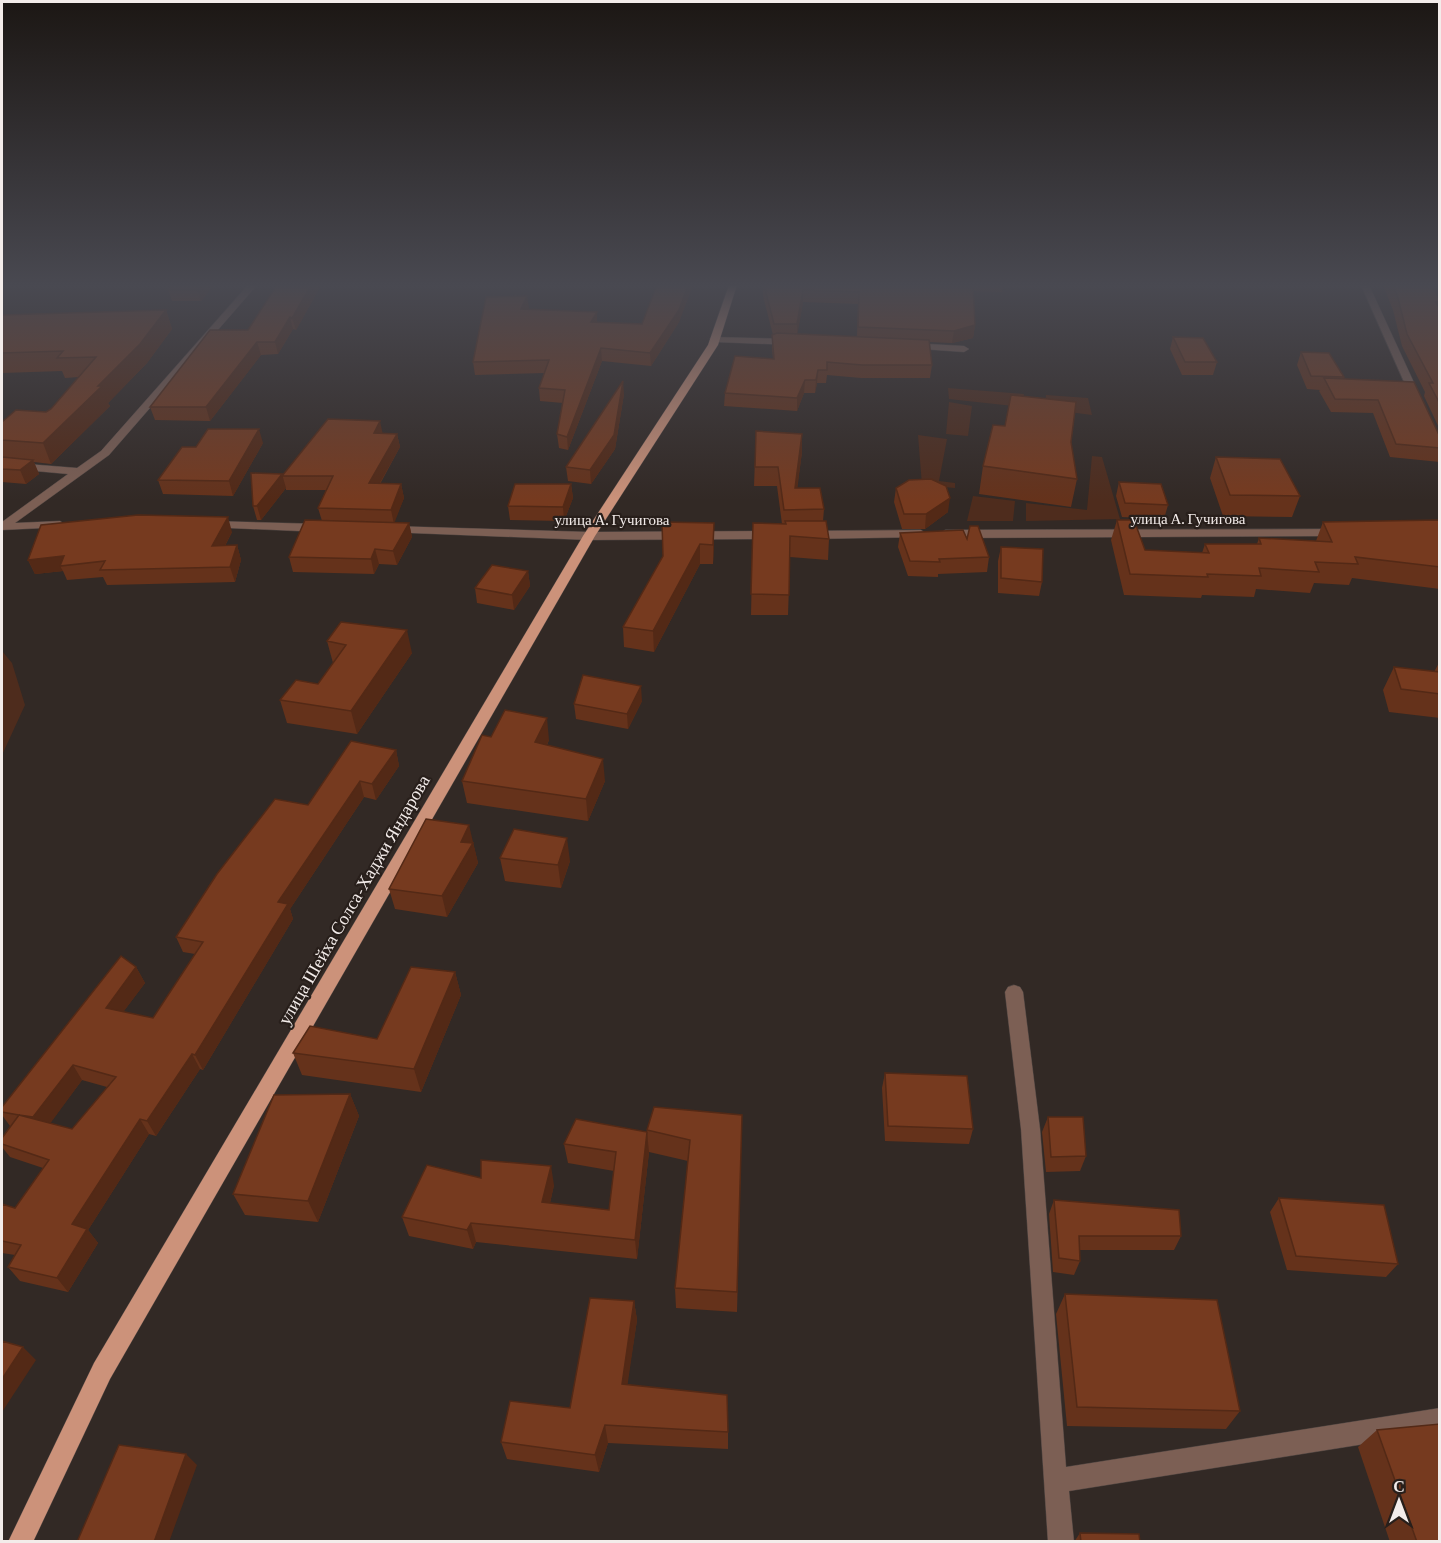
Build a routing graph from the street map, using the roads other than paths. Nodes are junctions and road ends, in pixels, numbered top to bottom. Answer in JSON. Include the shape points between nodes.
{"nodes":[{"id":1,"x":188,"y":357,"type":"edge"},
{"id":2,"x":703,"y":357,"type":"edge"},
{"id":3,"x":1398,"y":357,"type":"edge"},
{"id":4,"x":1420,"y":405,"type":"edge"},
{"id":5,"x":2,"y":465,"type":"edge"},
{"id":6,"x":81,"y":472,"type":"junction"},
{"id":7,"x":71,"y":525,"type":"edge"},
{"id":8,"x":198,"y":525,"type":"edge"},
{"id":9,"x":2,"y":527,"type":"edge"},
{"id":10,"x":328,"y":528,"type":"edge"},
{"id":11,"x":376,"y":530,"type":"edge"},
{"id":12,"x":1356,"y":533,"type":"edge"},
{"id":13,"x":589,"y":536,"type":"junction"},
{"id":14,"x":1014,"y":992,"type":"dead end"},
{"id":15,"x":1440,"y":1420,"type":"edge"},
{"id":16,"x":1055,"y":1481,"type":"junction"},
{"id":17,"x":20,"y":1542,"type":"edge"},
{"id":18,"x":1061,"y":1542,"type":"edge"}],
"edges":[{"from":1,"to":6,"type":"street","via":[[105,453]]},
{"from":2,"to":13,"type":"main road","name":"улица Шейха Солса-Хаджи Яндарова"},
{"from":3,"to":4,"type":"street"},
{"from":5,"to":6,"type":"street"},
{"from":6,"to":9,"type":"street"},
{"from":7,"to":9,"type":"street"},
{"from":8,"to":10,"type":"street"},
{"from":11,"to":13,"type":"street","name":"улица А. Гучигова"},
{"from":12,"to":13,"type":"street","name":"улица А. Гучигова"},
{"from":13,"to":17,"type":"main road","name":"улица Шейха Солса-Хаджи Яндарова","via":[[102,1371]]},
{"from":14,"to":16,"type":"street","via":[[1027,1075]]},
{"from":15,"to":16,"type":"street"},
{"from":16,"to":18,"type":"street"}]}
